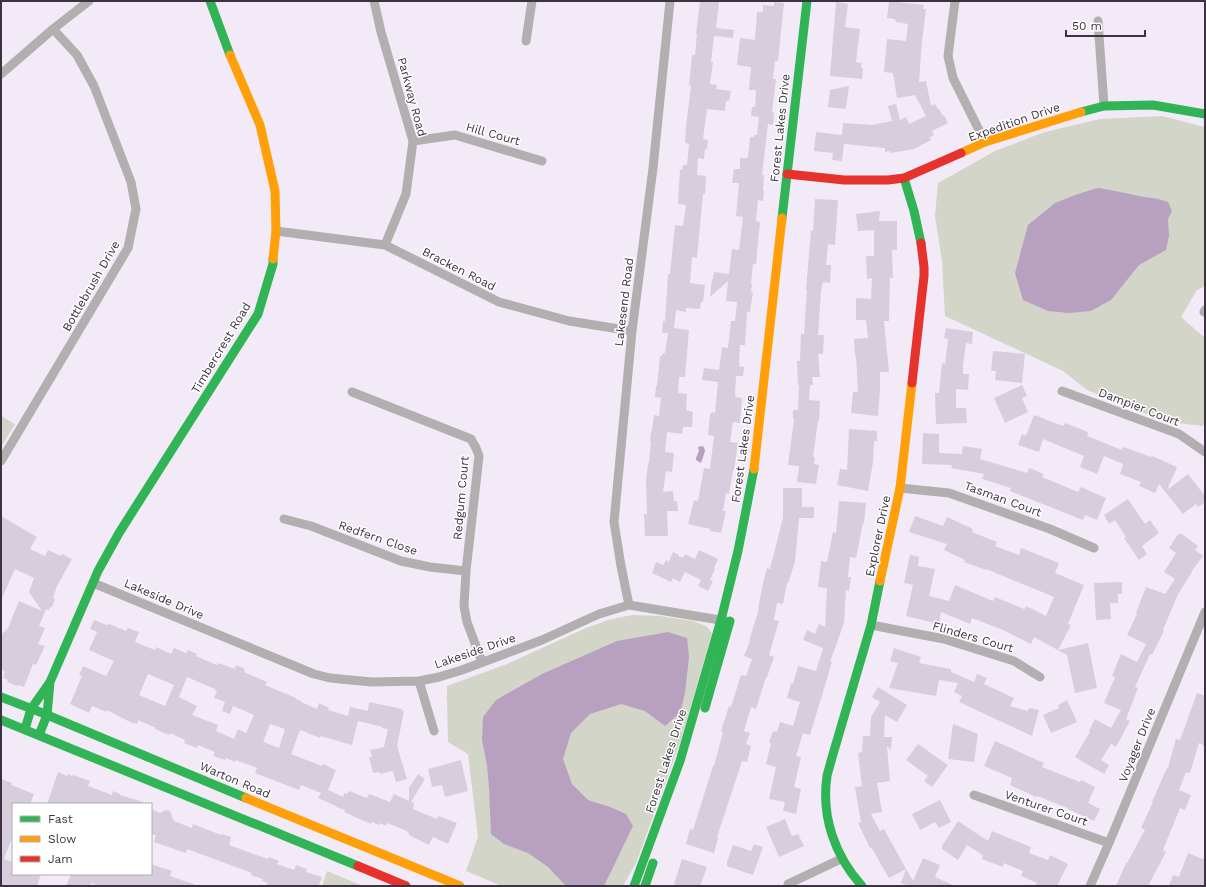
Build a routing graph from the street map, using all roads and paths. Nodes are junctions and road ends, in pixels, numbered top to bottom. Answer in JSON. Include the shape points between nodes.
{"nodes":[{"id":1,"x":89,"y":1,"type":"edge"},
{"id":2,"x":210,"y":1,"type":"edge"},
{"id":3,"x":374,"y":1,"type":"edge"},
{"id":4,"x":532,"y":1,"type":"edge"},
{"id":5,"x":670,"y":1,"type":"edge"},
{"id":6,"x":807,"y":1,"type":"edge"},
{"id":7,"x":815,"y":1,"type":"edge"},
{"id":8,"x":955,"y":1,"type":"edge"},
{"id":9,"x":1098,"y":21,"type":"dead end"},
{"id":10,"x":53,"y":29,"type":"junction"},
{"id":11,"x":526,"y":41,"type":"dead end"},
{"id":12,"x":2,"y":71,"type":"edge"},
{"id":13,"x":1104,"y":106,"type":"junction"},
{"id":14,"x":1205,"y":114,"type":"edge"},
{"id":15,"x":413,"y":141,"type":"junction"},
{"id":16,"x":985,"y":142,"type":"junction"},
{"id":17,"x":542,"y":161,"type":"dead end"},
{"id":18,"x":792,"y":175,"type":"junction"},
{"id":19,"x":904,"y":178,"type":"junction"},
{"id":20,"x":792,"y":206,"type":"dead end"},
{"id":21,"x":276,"y":231,"type":"junction"},
{"id":22,"x":386,"y":244,"type":"junction"},
{"id":23,"x":786,"y":268,"type":"dead end"},
{"id":24,"x":632,"y":331,"type":"junction"},
{"id":25,"x":1062,"y":391,"type":"dead end"},
{"id":26,"x":352,"y":392,"type":"dead end"},
{"id":27,"x":1205,"y":452,"type":"edge"},
{"id":28,"x":1,"y":461,"type":"edge"},
{"id":29,"x":900,"y":488,"type":"junction"},
{"id":30,"x":284,"y":519,"type":"dead end"},
{"id":31,"x":1094,"y":548,"type":"dead end"},
{"id":32,"x":466,"y":571,"type":"junction"},
{"id":33,"x":93,"y":583,"type":"junction"},
{"id":34,"x":628,"y":605,"type":"junction"},
{"id":35,"x":1205,"y":612,"type":"edge"},
{"id":36,"x":725,"y":621,"type":"junction"},
{"id":37,"x":871,"y":625,"type":"junction"},
{"id":38,"x":482,"y":662,"type":"junction"},
{"id":39,"x":1040,"y":677,"type":"dead end"},
{"id":40,"x":419,"y":681,"type":"junction"},
{"id":41,"x":50,"y":682,"type":"junction"},
{"id":42,"x":1,"y":698,"type":"edge"},
{"id":43,"x":31,"y":709,"type":"junction"},
{"id":44,"x":47,"y":715,"type":"junction"},
{"id":45,"x":1,"y":720,"type":"edge"},
{"id":46,"x":25,"y":729,"type":"junction"},
{"id":47,"x":434,"y":731,"type":"dead end"},
{"id":48,"x":39,"y":735,"type":"junction"},
{"id":49,"x":974,"y":795,"type":"dead end"},
{"id":50,"x":665,"y":828,"type":"dead end"},
{"id":51,"x":1110,"y":843,"type":"junction"},
{"id":52,"x":655,"y":857,"type":"dead end"},
{"id":53,"x":841,"y":859,"type":"junction"},
{"id":54,"x":788,"y":884,"type":"dead end"},
{"id":55,"x":406,"y":886,"type":"edge"},
{"id":56,"x":460,"y":886,"type":"edge"},
{"id":57,"x":634,"y":886,"type":"edge"},
{"id":58,"x":645,"y":886,"type":"edge"},
{"id":59,"x":862,"y":886,"type":"edge"},
{"id":60,"x":1090,"y":886,"type":"edge"}],
"edges":[{"from":1,"to":10,"type":"street"},
{"from":2,"to":21,"type":"main road","name":"Timbercrest Road","via":[[260,125],[275,191]]},
{"from":3,"to":15,"type":"street","name":"Parkway Road"},
{"from":4,"to":11,"type":"street"},
{"from":5,"to":24,"type":"street","name":"Lakesend Road","via":[[653,168]]},
{"from":6,"to":18,"type":"main road","name":"Forest Lakes Drive"},
{"from":7,"to":18,"type":"main road","name":"Forest Lakes Drive"},
{"from":8,"to":16,"type":"street","via":[[948,56],[953,78]]},
{"from":9,"to":13,"type":"street"},
{"from":10,"to":12,"type":"street"},
{"from":10,"to":28,"type":"street","name":"Bottlebrush Drive","via":[[77,55],[94,86],[131,182],[136,209],[128,248]]},
{"from":13,"to":14,"type":"main road","name":"Expedition Drive","via":[[1153,105]]},
{"from":13,"to":16,"type":"main road","name":"Expedition Drive"},
{"from":15,"to":17,"type":"street","name":"Hill Court","via":[[455,136]]},
{"from":15,"to":22,"type":"street","name":"Parkway Road","via":[[406,194]]},
{"from":16,"to":19,"type":"main road","name":"Expedition Drive"},
{"from":18,"to":19,"type":"main road","name":"Expedition Drive","via":[[844,180]]},
{"from":18,"to":20,"type":"main road","name":"Forest Lakes Drive"},
{"from":18,"to":36,"type":"main road","name":"Forest Lakes Drive","via":[[753,475]]},
{"from":19,"to":29,"type":"main road","name":"Explorer Drive","via":[[921,242],[924,266]]},
{"from":21,"to":22,"type":"street","name":"Bracken Road"},
{"from":21,"to":33,"type":"main road","name":"Timbercrest Road","via":[[273,264],[258,314],[119,532]]},
{"from":22,"to":24,"type":"street","name":"Bracken Road","via":[[499,302],[569,321]]},
{"from":23,"to":36,"type":"main road","name":"Forest Lakes Drive","via":[[761,477],[746,553]]},
{"from":24,"to":34,"type":"street","name":"Lakesend Road","via":[[614,522]]},
{"from":25,"to":27,"type":"street","name":"Dampier Court","via":[[1179,434]]},
{"from":26,"to":32,"type":"street","name":"Redgum Court","via":[[471,439],[479,456]]},
{"from":29,"to":31,"type":"street","name":"Tasman Court","via":[[949,493],[1050,529]]},
{"from":29,"to":37,"type":"main road","name":"Explorer Drive"},
{"from":30,"to":32,"type":"street","name":"Redfern Close","via":[[311,526],[401,561]]},
{"from":32,"to":38,"type":"street","name":"Redgum Court","via":[[464,606],[467,622]]},
{"from":33,"to":40,"type":"street","name":"Lakeside Drive","via":[[314,674],[372,682]]},
{"from":33,"to":41,"type":"main road","name":"Timbercrest Road"},
{"from":34,"to":36,"type":"street","name":"Lakeside Drive"},
{"from":34,"to":38,"type":"street","name":"Lakeside Drive","via":[[599,614],[542,640]]},
{"from":35,"to":51,"type":"street","name":"Voyager Drive"},
{"from":36,"to":50,"type":"main road","name":"Forest Lakes Drive","via":[[723,648]]},
{"from":36,"to":57,"type":"main road","name":"Forest Lakes Drive","via":[[680,761]]},
{"from":37,"to":39,"type":"street","name":"Flinders Court","via":[[944,639],[1014,662]]},
{"from":37,"to":53,"type":"main road","name":"Explorer Drive","via":[[827,781],[828,816]]},
{"from":38,"to":40,"type":"street","name":"Lakeside Drive"},
{"from":40,"to":47,"type":"street"},
{"from":41,"to":43,"type":"main road","name":"Timbercrest Road"},
{"from":41,"to":44,"type":"main road","name":"Timbercrest Road"},
{"from":42,"to":43,"type":"main road","name":"Warton Road"},
{"from":43,"to":44,"type":"main road","name":"Warton Road"},
{"from":43,"to":46,"type":"main road","name":"Timbercrest Road"},
{"from":44,"to":48,"type":"main road","name":"Timbercrest Road"},
{"from":44,"to":56,"type":"main road","name":"Warton Road"},
{"from":45,"to":46,"type":"main road"},
{"from":46,"to":48,"type":"main road"},
{"from":48,"to":55,"type":"main road"},
{"from":49,"to":51,"type":"street","name":"Venturer Court"},
{"from":51,"to":60,"type":"street","name":"Voyager Drive"},
{"from":52,"to":58,"type":"main road"},
{"from":53,"to":54,"type":"street"},
{"from":53,"to":59,"type":"main road","name":"Explorer Drive"}]}
